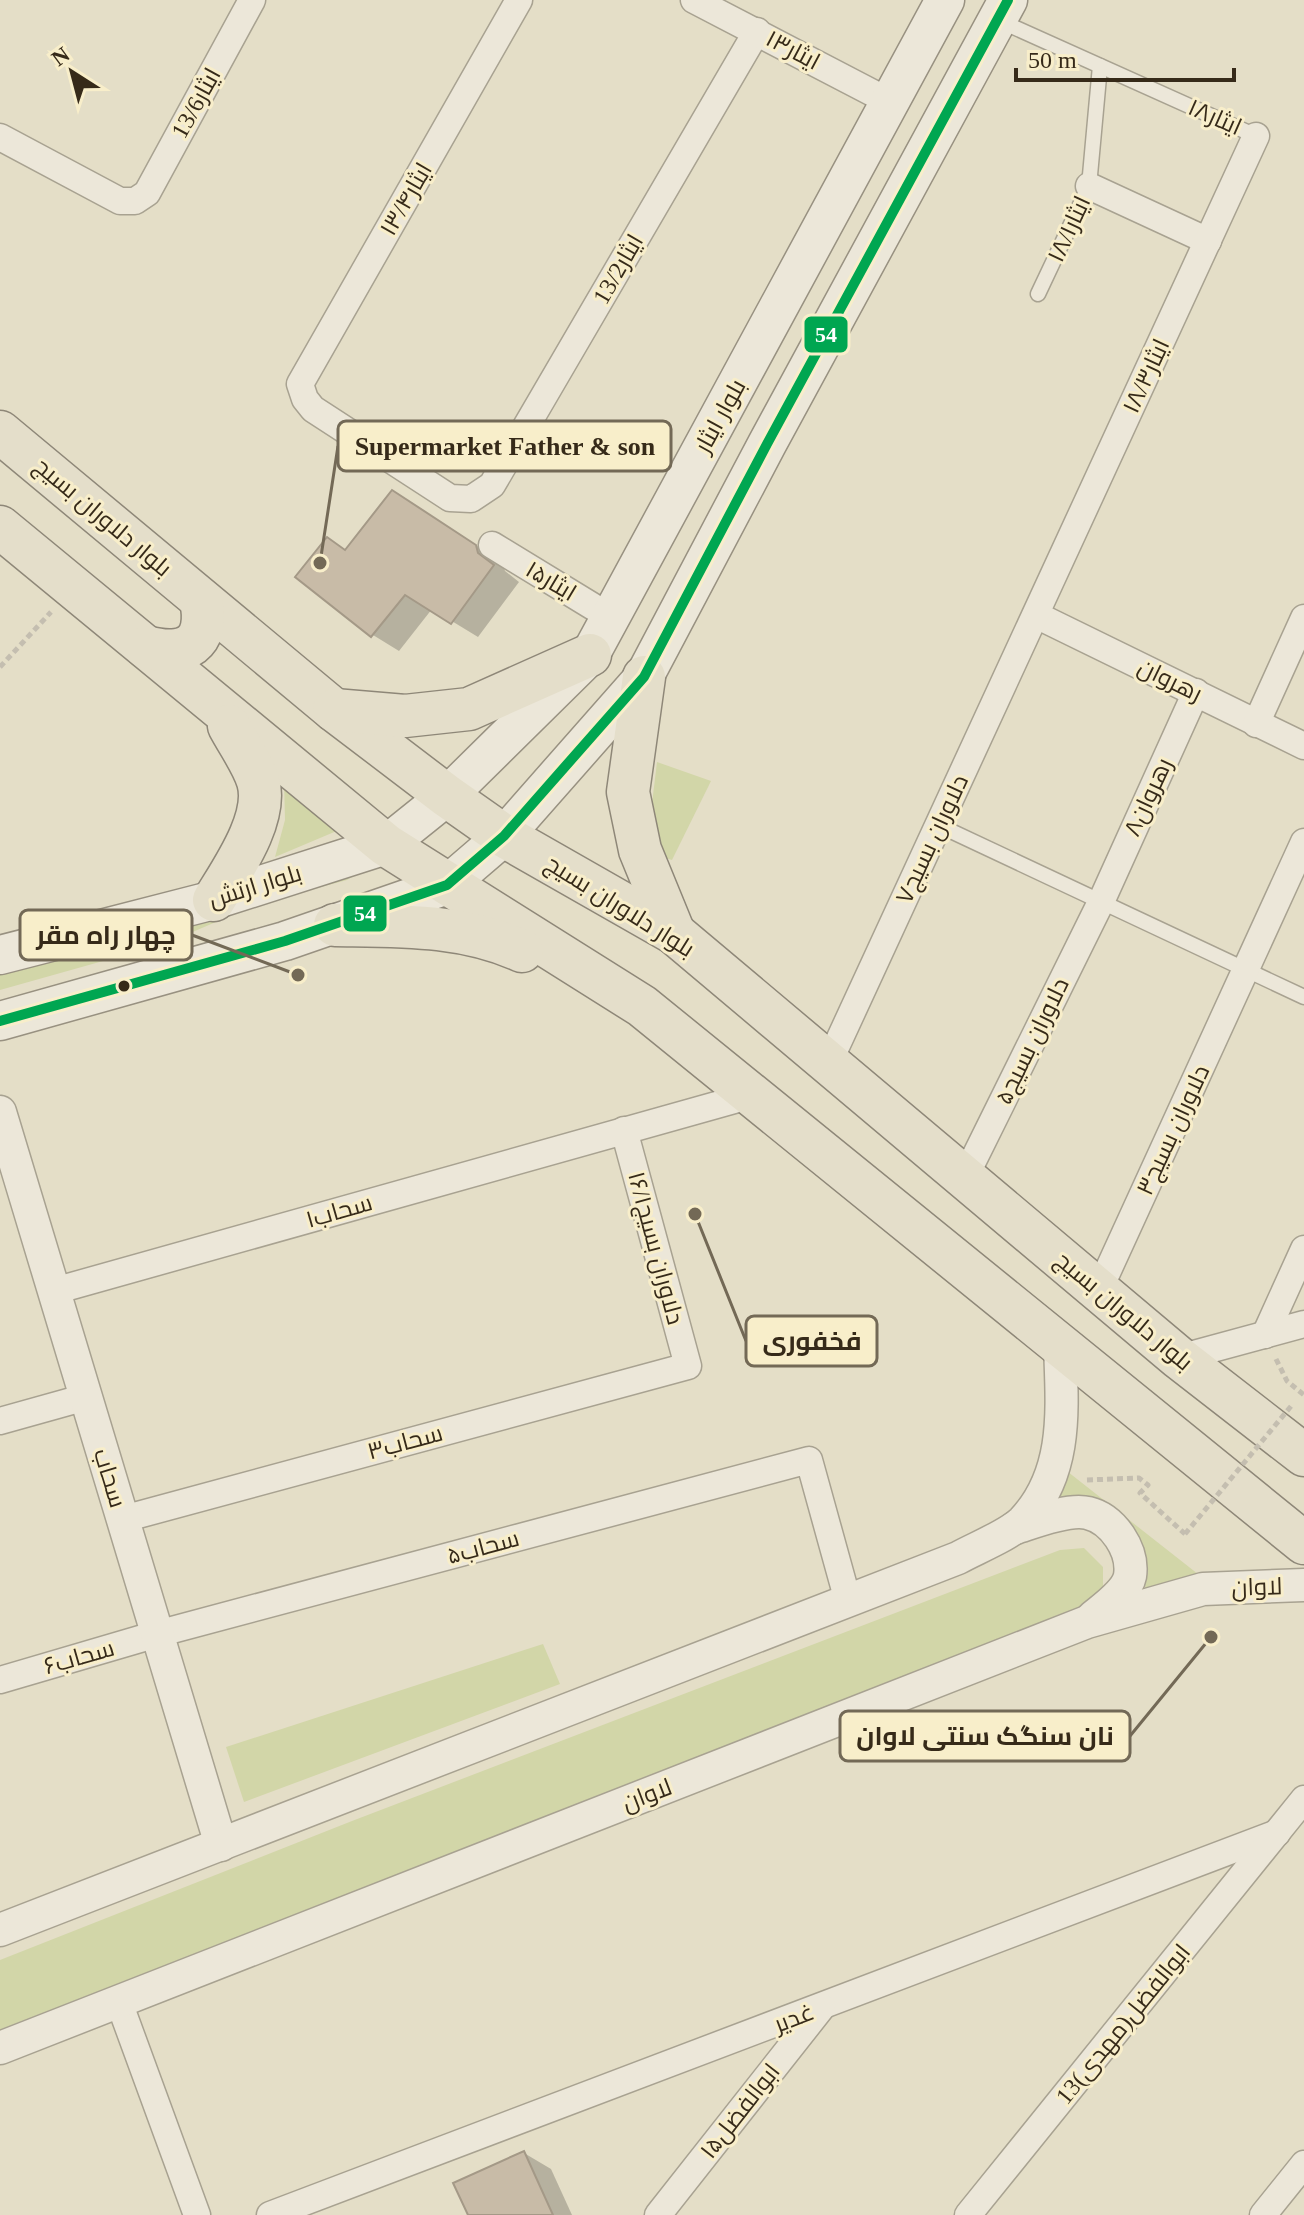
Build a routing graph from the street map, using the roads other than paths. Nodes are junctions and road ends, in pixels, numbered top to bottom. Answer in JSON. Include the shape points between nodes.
{"nodes":[{"id":1,"x":252,"y":0,"type":"edge"},
{"id":2,"x":519,"y":0,"type":"edge"},
{"id":3,"x":694,"y":0,"type":"edge"},
{"id":4,"x":945,"y":0,"type":"edge"},
{"id":5,"x":1003,"y":10,"type":"edge"},
{"id":6,"x":757,"y":31,"type":"junction"},
{"id":7,"x":1100,"y":66,"type":"junction"},
{"id":8,"x":890,"y":102,"type":"junction"},
{"id":9,"x":1256,"y":136,"type":"joint"},
{"id":10,"x":0,"y":137,"type":"edge"},
{"id":11,"x":1089,"y":186,"type":"junction"},
{"id":12,"x":1208,"y":241,"type":"junction"},
{"id":13,"x":1038,"y":294,"type":"dead end"},
{"id":14,"x":719,"y":417,"type":"junction"},
{"id":15,"x":0,"y":432,"type":"edge"},
{"id":16,"x":767,"y":444,"type":"junction"},
{"id":17,"x":471,"y":499,"type":"joint"},
{"id":18,"x":0,"y":527,"type":"edge"},
{"id":19,"x":492,"y":545,"type":"dead end"},
{"id":20,"x":201,"y":600,"type":"junction"},
{"id":21,"x":1036,"y":615,"type":"junction"},
{"id":22,"x":610,"y":617,"type":"junction"},
{"id":23,"x":1304,"y":618,"type":"edge"},
{"id":24,"x":146,"y":647,"type":"junction"},
{"id":25,"x":590,"y":655,"type":"junction"},
{"id":26,"x":644,"y":677,"type":"junction"},
{"id":27,"x":1196,"y":692,"type":"junction"},
{"id":28,"x":218,"y":708,"type":"junction"},
{"id":29,"x":334,"y":710,"type":"junction"},
{"id":30,"x":1256,"y":724,"type":"junction"},
{"id":31,"x":1304,"y":746,"type":"edge"},
{"id":32,"x":447,"y":796,"type":"junction"},
{"id":33,"x":938,"y":825,"type":"junction"},
{"id":34,"x":504,"y":836,"type":"junction"},
{"id":35,"x":1304,"y":842,"type":"edge"},
{"id":36,"x":386,"y":845,"type":"junction"},
{"id":37,"x":447,"y":885,"type":"junction"},
{"id":38,"x":214,"y":900,"type":"junction"},
{"id":39,"x":1101,"y":902,"type":"junction"},
{"id":40,"x":335,"y":925,"type":"junction"},
{"id":41,"x":674,"y":933,"type":"junction"},
{"id":42,"x":0,"y":955,"type":"edge"},
{"id":43,"x":1247,"y":970,"type":"junction"},
{"id":44,"x":1304,"y":997,"type":"edge"},
{"id":45,"x":642,"y":1006,"type":"junction"},
{"id":46,"x":0,"y":1021,"type":"edge"},
{"id":47,"x":829,"y":1062,"type":"junction"},
{"id":48,"x":752,"y":1095,"type":"junction"},
{"id":49,"x":0,"y":1112,"type":"edge"},
{"id":50,"x":624,"y":1130,"type":"junction"},
{"id":51,"x":9,"y":1176,"type":"edge"},
{"id":52,"x":964,"y":1179,"type":"junction"},
{"id":53,"x":1304,"y":1249,"type":"edge"},
{"id":54,"x":1099,"y":1290,"type":"junction"},
{"id":55,"x":54,"y":1291,"type":"junction"},
{"id":56,"x":1304,"y":1324,"type":"edge"},
{"id":57,"x":1265,"y":1335,"type":"junction"},
{"id":58,"x":1060,"y":1345,"type":"junction"},
{"id":59,"x":1179,"y":1358,"type":"junction"},
{"id":60,"x":688,"y":1366,"type":"joint"},
{"id":61,"x":86,"y":1397,"type":"junction"},
{"id":62,"x":0,"y":1421,"type":"edge"},
{"id":63,"x":1304,"y":1455,"type":"edge"},
{"id":64,"x":123,"y":1519,"type":"junction"},
{"id":65,"x":1009,"y":1530,"type":"junction"},
{"id":66,"x":1304,"y":1543,"type":"edge"},
{"id":67,"x":1304,"y":1585,"type":"edge"},
{"id":68,"x":848,"y":1601,"type":"junction"},
{"id":69,"x":1087,"y":1622,"type":"junction"},
{"id":70,"x":157,"y":1634,"type":"junction"},
{"id":71,"x":0,"y":1680,"type":"edge"},
{"id":72,"x":1304,"y":1801,"type":"edge"},
{"id":73,"x":1277,"y":1833,"type":"junction"},
{"id":74,"x":221,"y":1845,"type":"junction"},
{"id":75,"x":0,"y":1930,"type":"edge"},
{"id":76,"x":119,"y":2002,"type":"junction"},
{"id":77,"x":822,"y":2007,"type":"junction"},
{"id":78,"x":0,"y":2048,"type":"edge"},
{"id":79,"x":1304,"y":2164,"type":"edge"},
{"id":80,"x":197,"y":2215,"type":"edge"},
{"id":81,"x":270,"y":2215,"type":"edge"},
{"id":82,"x":658,"y":2215,"type":"edge"},
{"id":83,"x":968,"y":2215,"type":"edge"},
{"id":84,"x":1263,"y":2215,"type":"edge"}],
"edges":[{"from":1,"to":10,"type":"street","name":"ایثار13/6","via":[[147,193],[135,201],[120,201]]},
{"from":2,"to":17,"type":"street","name":"ایثار۱۳/۴","via":[[300,384],[313,409],[450,498]]},
{"from":3,"to":6,"type":"street","name":"ایثار۱۳"},
{"from":4,"to":8,"type":"main road","name":"بلوار ایثار"},
{"from":5,"to":7,"type":"lane","name":"ایثار۱۸"},
{"from":5,"to":16,"type":"main road"},
{"from":6,"to":8,"type":"street","name":"ایثار۱۳"},
{"from":6,"to":17,"type":"street","name":"ایثار13/2","via":[[492,485]]},
{"from":7,"to":9,"type":"lane","name":"ایثار۱۸"},
{"from":7,"to":11,"type":"lane","name":"ایثار۱۸/۱"},
{"from":8,"to":14,"type":"main road","name":"بلوار ایثار"},
{"from":9,"to":12,"type":"street","name":"ایثار۱۸/۳"},
{"from":11,"to":12,"type":"street"},
{"from":11,"to":13,"type":"lane","name":"ایثار۱۸/۱"},
{"from":12,"to":21,"type":"street","name":"ایثار۱۸/۳"},
{"from":14,"to":16,"type":"main road"},
{"from":14,"to":22,"type":"main road","name":"بلوار ایثار"},
{"from":15,"to":20,"type":"main road","name":"بلوار دلاوران بسیج"},
{"from":16,"to":26,"type":"main road"},
{"from":18,"to":24,"type":"main road"},
{"from":19,"to":22,"type":"street","name":"ایثار۱۵"},
{"from":20,"to":24,"type":"main road","via":[[205,618],[199,637],[184,649]]},
{"from":20,"to":29,"type":"main road","name":"بلوار دلاوران بسیج"},
{"from":21,"to":27,"type":"street","name":"رهروان"},
{"from":21,"to":33,"type":"street","name":"دلاوران بسیج۷"},
{"from":22,"to":25,"type":"main road","name":"بلوار ایثار"},
{"from":23,"to":30,"type":"street"},
{"from":24,"to":28,"type":"main road"},
{"from":25,"to":29,"type":"main road","via":[[469,709],[405,716]]},
{"from":25,"to":32,"type":"main road","name":"بلوار ایثار"},
{"from":26,"to":34,"type":"main road"},
{"from":26,"to":41,"type":"main road","via":[[628,792],[640,850]]},
{"from":27,"to":30,"type":"street","name":"رهروان"},
{"from":27,"to":39,"type":"street","name":"رهروان۸"},
{"from":28,"to":36,"type":"main road"},
{"from":28,"to":38,"type":"main road","via":[[259,782],[250,840]]},
{"from":29,"to":32,"type":"main road","name":"بلوار دلاوران بسیج"},
{"from":30,"to":31,"type":"street","name":"رهروان"},
{"from":32,"to":34,"type":"main road","name":"بلوار دلاوران بسیج"},
{"from":32,"to":36,"type":"main road","name":"بلوار ارتش"},
{"from":33,"to":39,"type":"lane"},
{"from":33,"to":47,"type":"street","name":"دلاوران بسیج۷"},
{"from":34,"to":37,"type":"main road"},
{"from":34,"to":41,"type":"main road","name":"بلوار دلاوران بسیج"},
{"from":35,"to":43,"type":"street","name":"دلاوران بسیج۳"},
{"from":36,"to":37,"type":"main road"},
{"from":36,"to":38,"type":"main road","name":"بلوار ارتش"},
{"from":37,"to":40,"type":"main road"},
{"from":37,"to":45,"type":"main road"},
{"from":38,"to":42,"type":"main road","name":"بلوار ارتش"},
{"from":39,"to":43,"type":"lane"},
{"from":39,"to":52,"type":"street","name":"دلاوران بسیج۵"},
{"from":40,"to":45,"type":"main road","via":[[434,927],[494,938]]},
{"from":40,"to":46,"type":"main road"},
{"from":41,"to":47,"type":"main road","name":"بلوار دلاوران بسیج"},
{"from":43,"to":44,"type":"lane"},
{"from":43,"to":54,"type":"street","name":"دلاوران بسیج۳"},
{"from":45,"to":48,"type":"main road"},
{"from":47,"to":52,"type":"main road","name":"بلوار دلاوران بسیج"},
{"from":48,"to":50,"type":"street","name":"۱سحاب"},
{"from":48,"to":58,"type":"main road"},
{"from":49,"to":51,"type":"street","name":"سحاب"},
{"from":50,"to":55,"type":"street","name":"۱سحاب"},
{"from":50,"to":60,"type":"street","name":"دلاوران بسیج۱۶/۱"},
{"from":51,"to":55,"type":"street","name":"سحاب"},
{"from":52,"to":54,"type":"main road","name":"بلوار دلاوران بسیج"},
{"from":53,"to":57,"type":"street"},
{"from":54,"to":59,"type":"main road","name":"بلوار دلاوران بسیج"},
{"from":55,"to":61,"type":"street","name":"سحاب"},
{"from":56,"to":57,"type":"street"},
{"from":57,"to":59,"type":"street"},
{"from":58,"to":65,"type":"street","via":[[1063,1421],[1051,1481],[1022,1523]]},
{"from":58,"to":66,"type":"main road"},
{"from":59,"to":63,"type":"main road","name":"بلوار دلاوران بسیج"},
{"from":60,"to":64,"type":"street","name":"۳سحاب"},
{"from":61,"to":62,"type":"street"},
{"from":61,"to":64,"type":"street","name":"سحاب"},
{"from":64,"to":70,"type":"street","name":"سحاب"},
{"from":65,"to":68,"type":"street","via":[[958,1558]]},
{"from":65,"to":69,"type":"street","via":[[1087,1512],[1110,1524],[1127,1549],[1130,1577],[1116,1598]]},
{"from":67,"to":69,"type":"street","name":"لاوان","via":[[1203,1589]]},
{"from":68,"to":70,"type":"street","name":"۵سحاب","via":[[809,1460]]},
{"from":68,"to":74,"type":"street"},
{"from":69,"to":76,"type":"street","name":"لاوان"},
{"from":70,"to":71,"type":"street","name":"۶سحاب"},
{"from":70,"to":74,"type":"street","name":"سحاب"},
{"from":72,"to":73,"type":"street","name":"غدیر"},
{"from":73,"to":77,"type":"street","name":"غدیر"},
{"from":73,"to":83,"type":"street","name":"13ابوالفضل(مهدی)"},
{"from":74,"to":75,"type":"street"},
{"from":76,"to":78,"type":"street","name":"لاوان"},
{"from":76,"to":80,"type":"street"},
{"from":77,"to":81,"type":"street","name":"غدیر"},
{"from":77,"to":82,"type":"street","name":"ابوالفضل۱۵"},
{"from":79,"to":84,"type":"street"}]}
